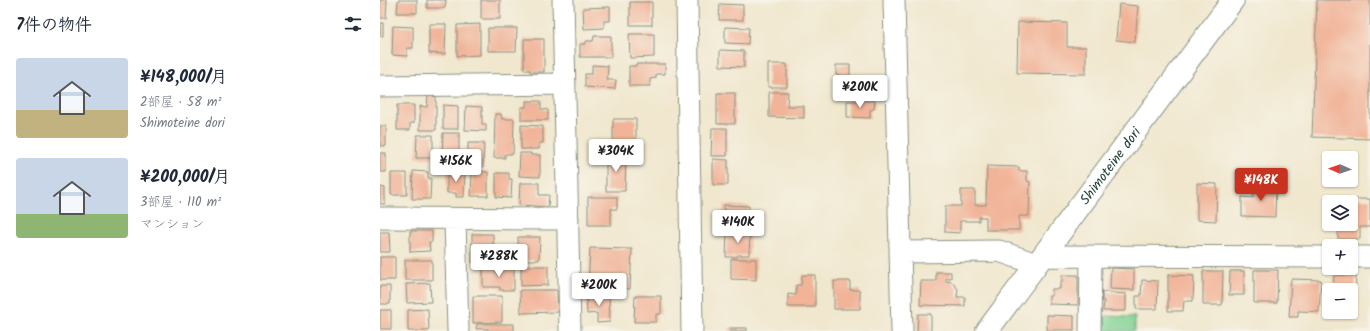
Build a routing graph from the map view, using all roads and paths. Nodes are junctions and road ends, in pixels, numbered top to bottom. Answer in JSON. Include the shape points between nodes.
{"nodes":[{"id":1,"x":563,"y":0,"type":"edge"},
{"id":2,"x":687,"y":0,"type":"edge"},
{"id":3,"x":894,"y":0,"type":"edge"},
{"id":4,"x":1233,"y":0,"type":"edge"},
{"id":5,"x":565,"y":84,"type":"junction"},
{"id":6,"x":380,"y":86,"type":"edge"},
{"id":7,"x":380,"y":218,"type":"edge"},
{"id":8,"x":455,"y":219,"type":"junction"},
{"id":9,"x":568,"y":219,"type":"junction"},
{"id":10,"x":900,"y":252,"type":"junction"},
{"id":11,"x":1091,"y":257,"type":"junction"},
{"id":12,"x":1322,"y":257,"type":"edge"},
{"id":13,"x":1358,"y":257,"type":"edge"},
{"id":14,"x":1370,"y":257,"type":"edge"},
{"id":15,"x":1040,"y":260,"type":"junction"},
{"id":16,"x":458,"y":331,"type":"edge"},
{"id":17,"x":570,"y":331,"type":"edge"},
{"id":18,"x":692,"y":331,"type":"edge"},
{"id":19,"x":902,"y":331,"type":"edge"},
{"id":20,"x":987,"y":331,"type":"edge"},
{"id":21,"x":1090,"y":331,"type":"edge"}],
"edges":[{"from":1,"to":5,"type":"street"},
{"from":2,"to":18,"type":"street"},
{"from":3,"to":10,"type":"street"},
{"from":4,"to":15,"type":"street","name":"Shimoteine dori"},
{"from":5,"to":6,"type":"street"},
{"from":5,"to":9,"type":"street"},
{"from":7,"to":8,"type":"street"},
{"from":8,"to":9,"type":"street"},
{"from":8,"to":16,"type":"street"},
{"from":9,"to":17,"type":"street"},
{"from":10,"to":15,"type":"street","via":[[999,251]]},
{"from":10,"to":19,"type":"street"},
{"from":11,"to":12,"type":"street"},
{"from":11,"to":15,"type":"street"},
{"from":11,"to":21,"type":"street"},
{"from":13,"to":14,"type":"street"},
{"from":15,"to":20,"type":"street","name":"Shimoteine dori"}]}
